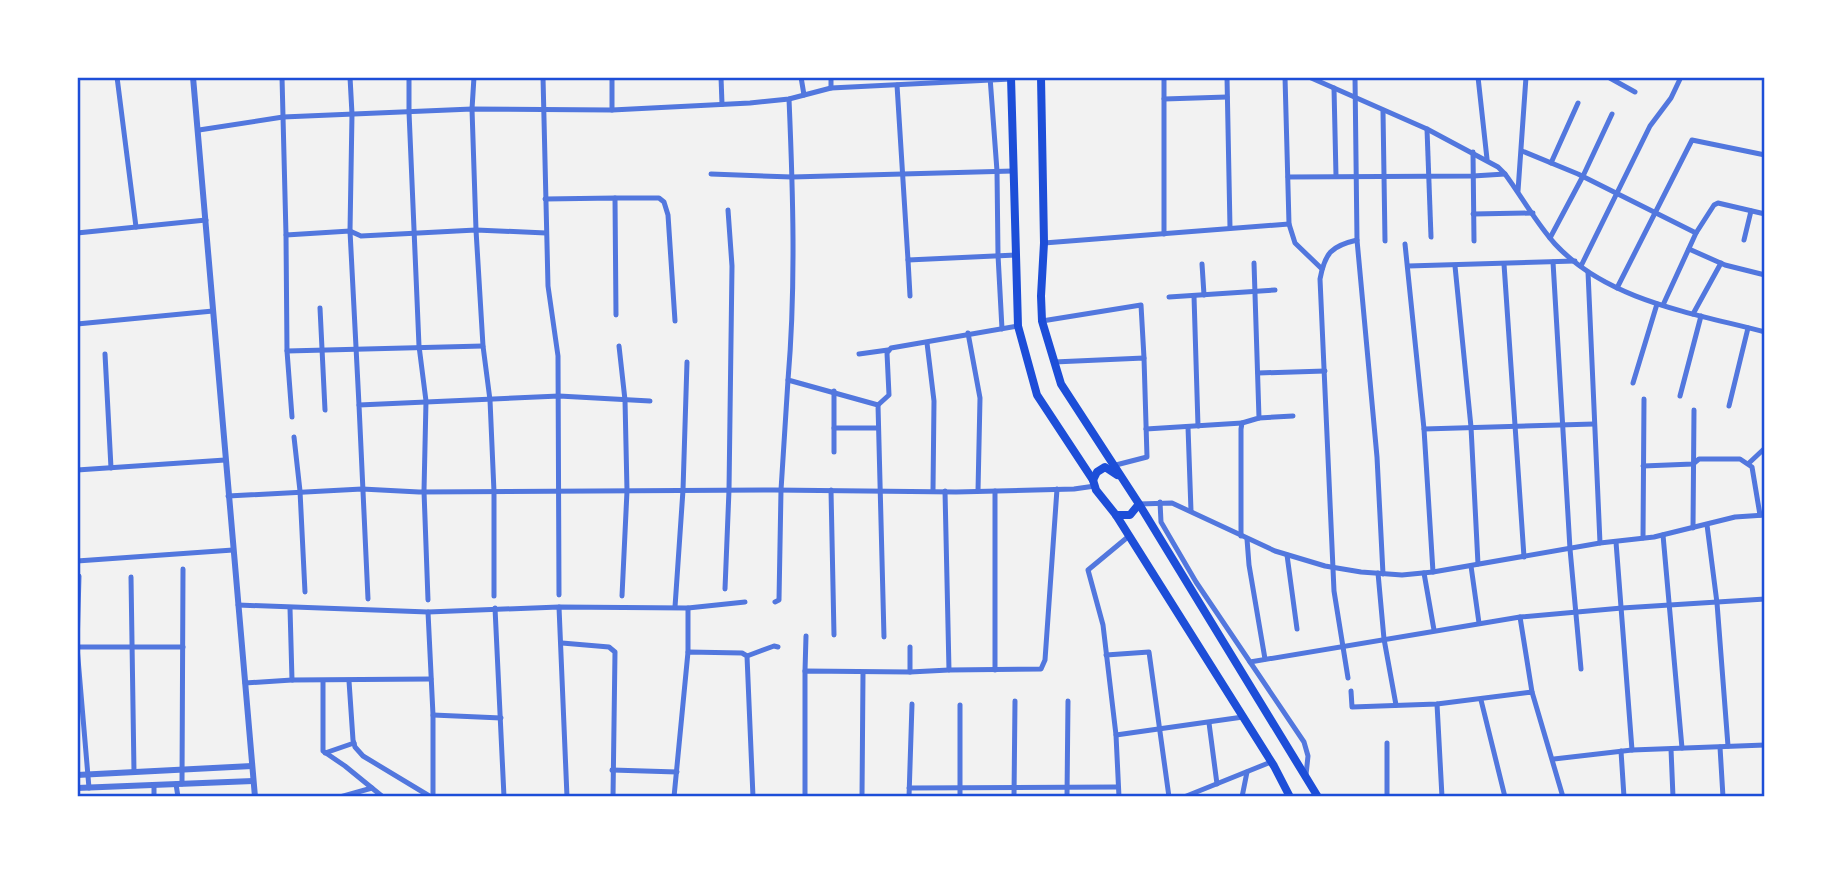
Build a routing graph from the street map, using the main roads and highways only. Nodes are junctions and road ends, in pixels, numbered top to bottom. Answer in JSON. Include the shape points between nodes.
{"nodes":[{"id":1,"x":1041,"y":77,"type":"edge"},
{"id":2,"x":1011,"y":78,"type":"edge"},
{"id":3,"x":1123,"y":478,"type":"junction"},
{"id":4,"x":1094,"y":483,"type":"junction"},
{"id":5,"x":1139,"y":504,"type":"junction"},
{"id":6,"x":1116,"y":515,"type":"junction"},
{"id":7,"x":1290,"y":797,"type":"edge"},
{"id":8,"x":1318,"y":797,"type":"edge"}],
"edges":[{"from":1,"to":3,"type":"highway","via":[[1042,321],[1061,384]]},
{"from":2,"to":4,"type":"highway","via":[[1018,326],[1037,395]]},
{"from":3,"to":4,"type":"highway","via":[[1105,467],[1097,472]]},
{"from":3,"to":5,"type":"highway"},
{"from":4,"to":6,"type":"highway"},
{"from":5,"to":6,"type":"highway","via":[[1130,515]]},
{"from":5,"to":8,"type":"highway"},
{"from":6,"to":7,"type":"highway"}]}
